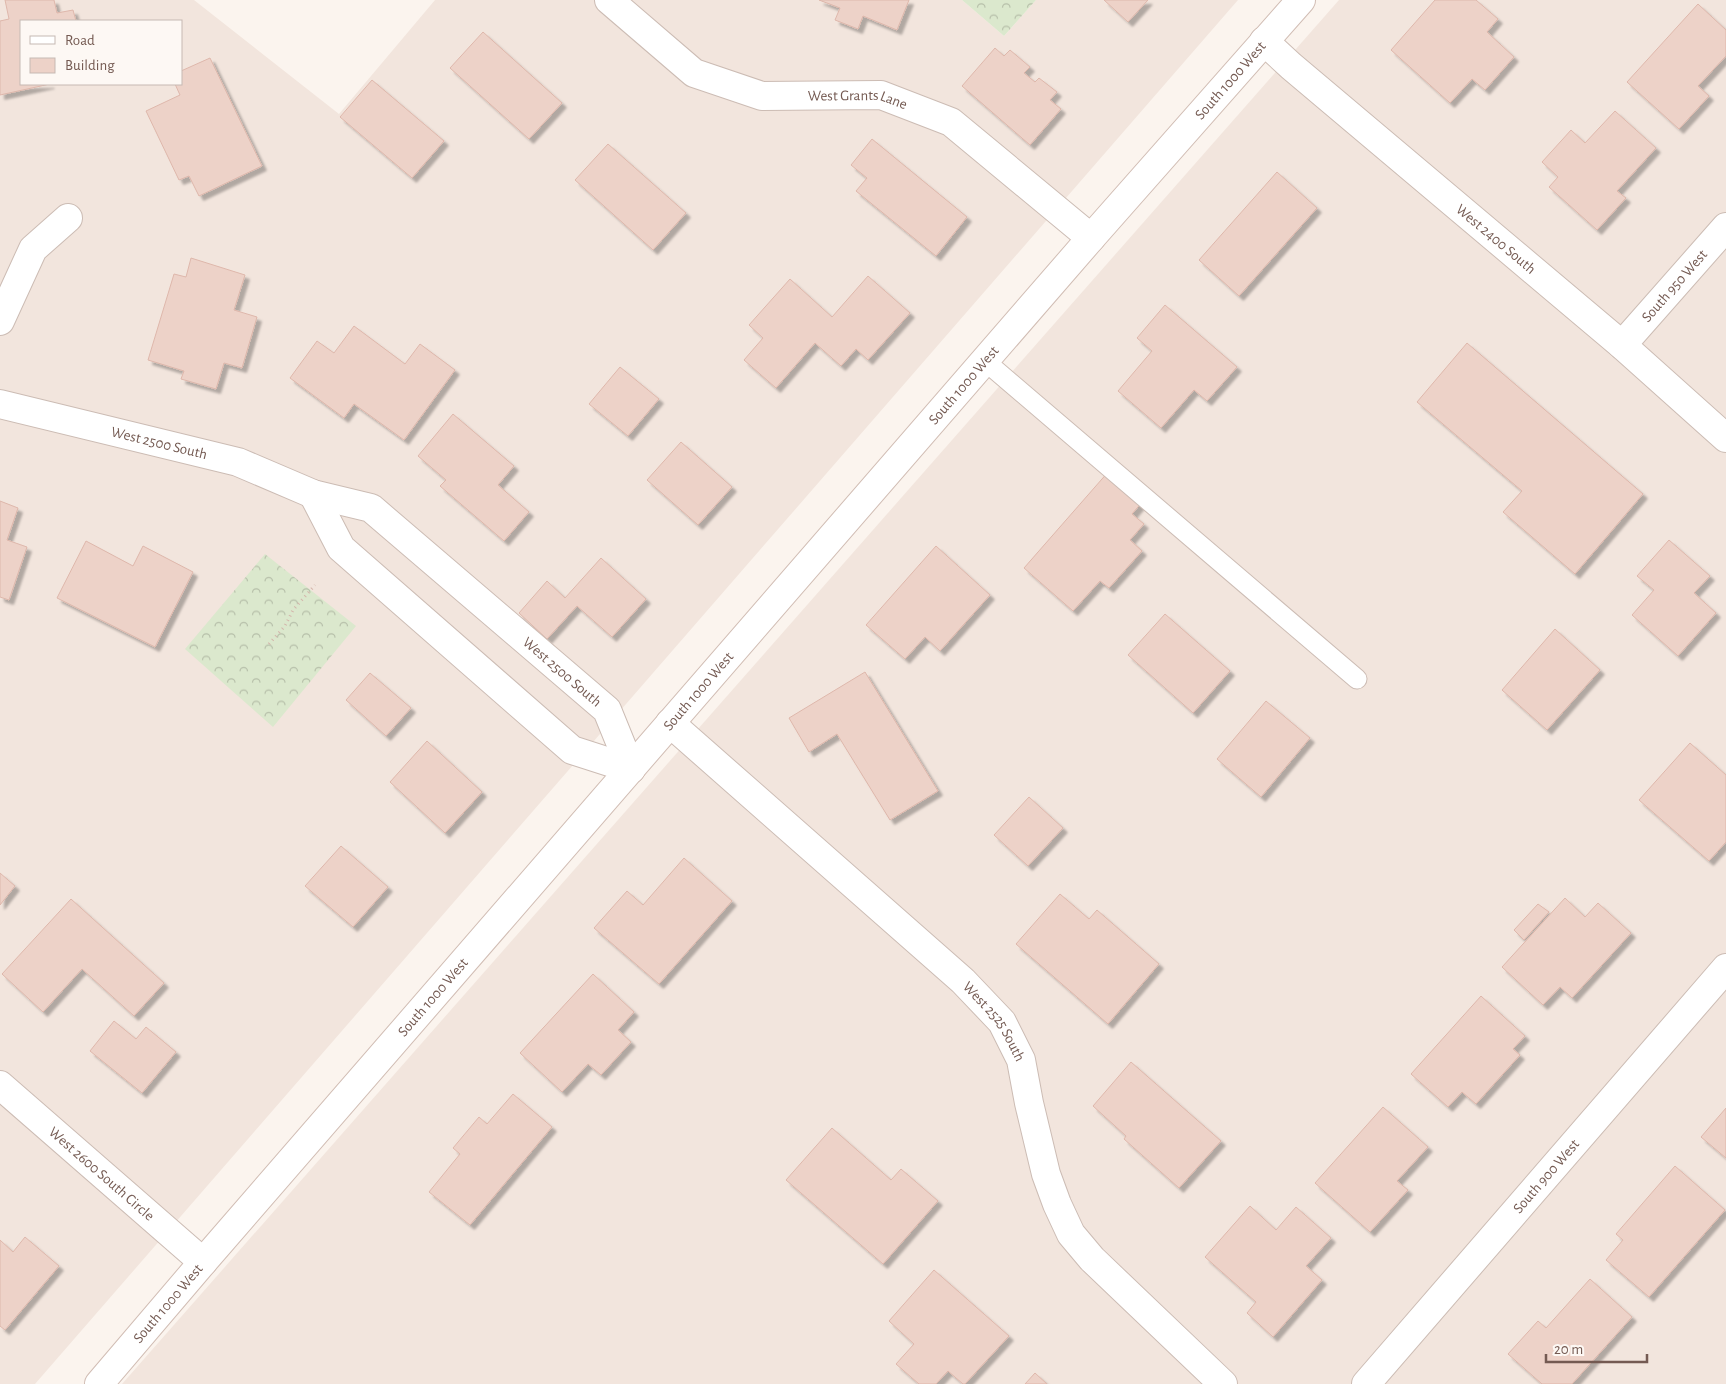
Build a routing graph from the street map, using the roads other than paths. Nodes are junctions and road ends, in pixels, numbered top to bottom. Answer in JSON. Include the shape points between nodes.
{"nodes":[{"id":1,"x":609,"y":0,"type":"edge"},
{"id":2,"x":1302,"y":0,"type":"edge"},
{"id":3,"x":1264,"y":41,"type":"junction"},
{"id":4,"x":68,"y":218,"type":"dead end"},
{"id":5,"x":1726,"y":227,"type":"edge"},
{"id":6,"x":1091,"y":238,"type":"junction"},
{"id":7,"x":0,"y":321,"type":"edge"},
{"id":8,"x":1622,"y":344,"type":"junction"},
{"id":9,"x":985,"y":361,"type":"junction"},
{"id":10,"x":0,"y":404,"type":"edge"},
{"id":11,"x":1726,"y":438,"type":"edge"},
{"id":12,"x":313,"y":494,"type":"junction"},
{"id":13,"x":1357,"y":679,"type":"dead end"},
{"id":14,"x":670,"y":723,"type":"junction"},
{"id":15,"x":631,"y":769,"type":"junction"},
{"id":16,"x":1726,"y":968,"type":"edge"},
{"id":17,"x":0,"y":1085,"type":"edge"},
{"id":18,"x":203,"y":1262,"type":"junction"},
{"id":19,"x":99,"y":1384,"type":"edge"},
{"id":20,"x":1223,"y":1384,"type":"edge"},
{"id":21,"x":1366,"y":1384,"type":"edge"}],
"edges":[{"from":1,"to":6,"type":"street","name":"West Grants Lane","via":[[694,73],[762,96],[881,95],[951,122]]},
{"from":2,"to":3,"type":"street","name":"South 1000 West"},
{"from":3,"to":6,"type":"street","name":"South 1000 West"},
{"from":3,"to":8,"type":"street","name":"West 2400 South"},
{"from":4,"to":7,"type":"street","via":[[33,249]]},
{"from":5,"to":8,"type":"street","name":"South 950 West"},
{"from":6,"to":9,"type":"street","name":"South 1000 West"},
{"from":8,"to":11,"type":"street","name":"West 2400 South"},
{"from":9,"to":13,"type":"lane"},
{"from":9,"to":14,"type":"street","name":"South 1000 West"},
{"from":10,"to":12,"type":"street","name":"West 2500 South","via":[[238,462]]},
{"from":12,"to":15,"type":"street","via":[[340,548],[572,750]]},
{"from":12,"to":15,"type":"street","name":"West 2500 South","via":[[372,508],[607,710]]},
{"from":14,"to":15,"type":"street","name":"South 1000 West"},
{"from":14,"to":20,"type":"street","name":"West 2525 South","via":[[963,981],[1002,1022],[1021,1060],[1046,1174],[1071,1234],[1092,1259]]},
{"from":15,"to":18,"type":"street","name":"South 1000 West"},
{"from":16,"to":21,"type":"street","name":"South 900 West"},
{"from":17,"to":18,"type":"street","name":"West 2600 South Circle"},
{"from":18,"to":19,"type":"street","name":"South 1000 West"}]}
